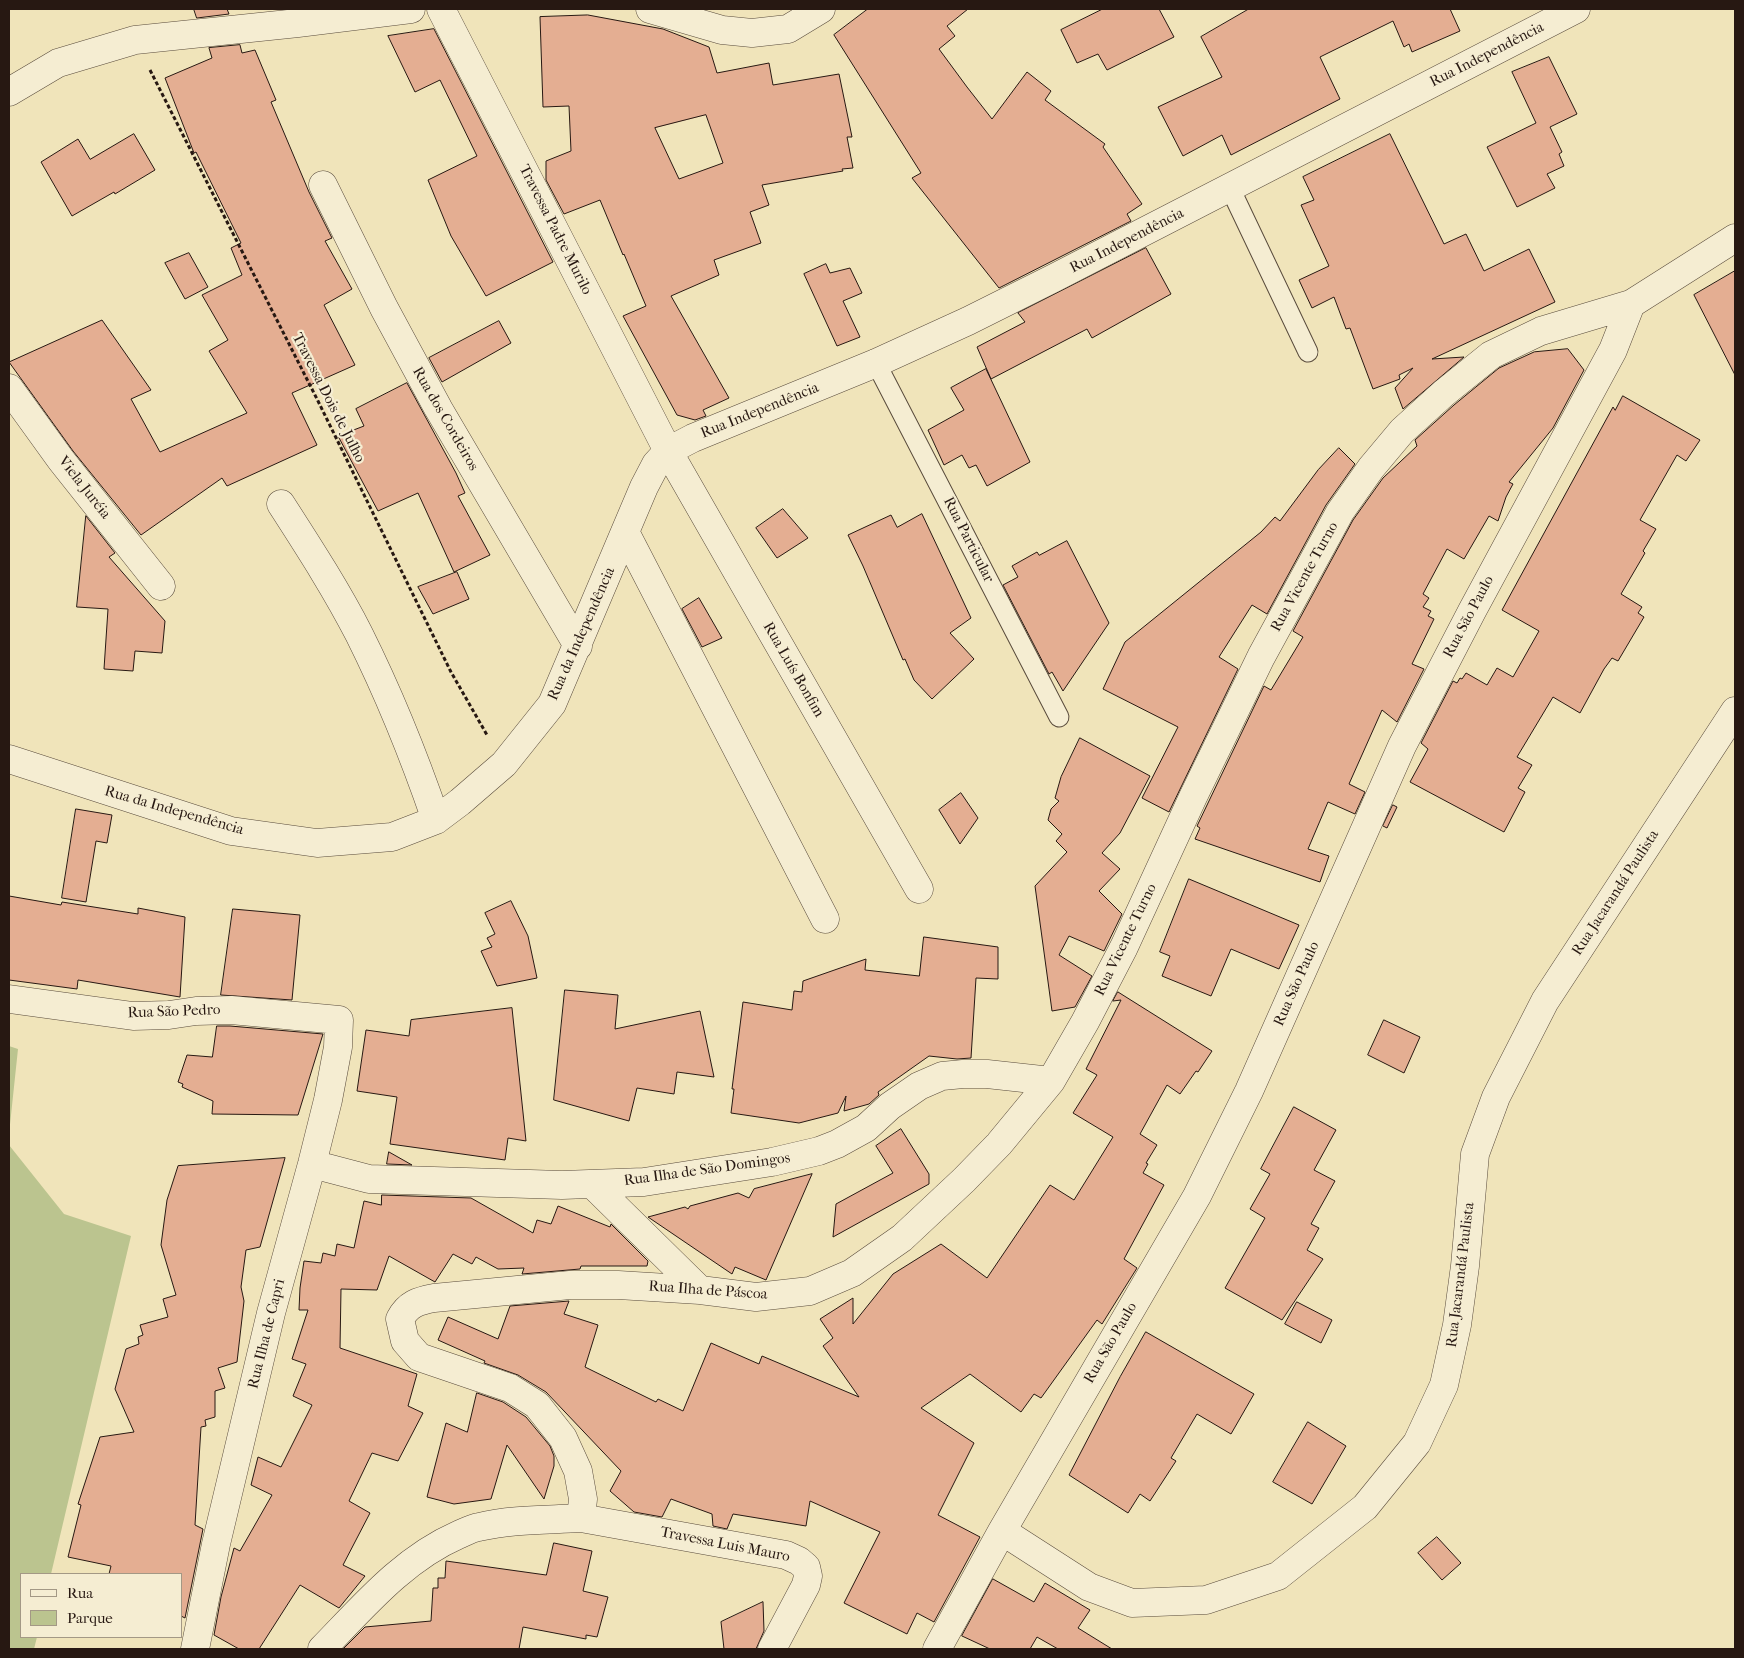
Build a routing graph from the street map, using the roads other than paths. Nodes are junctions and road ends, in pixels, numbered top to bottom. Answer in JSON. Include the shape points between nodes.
{"nodes":[{"id":1,"x":412,"y":9,"type":"edge"},
{"id":2,"x":442,"y":9,"type":"edge"},
{"id":3,"x":650,"y":9,"type":"edge"},
{"id":4,"x":821,"y":9,"type":"edge"},
{"id":5,"x":1576,"y":9,"type":"edge"},
{"id":6,"x":9,"y":92,"type":"edge"},
{"id":7,"x":323,"y":186,"type":"dead end"},
{"id":8,"x":1230,"y":188,"type":"junction"},
{"id":9,"x":1735,"y":238,"type":"edge"},
{"id":10,"x":1630,"y":304,"type":"junction"},
{"id":11,"x":1308,"y":352,"type":"dead end"},
{"id":12,"x":876,"y":363,"type":"junction"},
{"id":13,"x":9,"y":388,"type":"edge"},
{"id":14,"x":668,"y":451,"type":"junction"},
{"id":15,"x":280,"y":504,"type":"dead end"},
{"id":16,"x":625,"y":532,"type":"junction"},
{"id":17,"x":161,"y":586,"type":"dead end"},
{"id":18,"x":578,"y":646,"type":"junction"},
{"id":19,"x":1735,"y":711,"type":"edge"},
{"id":20,"x":1059,"y":716,"type":"dead end"},
{"id":21,"x":9,"y":759,"type":"edge"},
{"id":22,"x":436,"y":820,"type":"junction"},
{"id":23,"x":919,"y":889,"type":"dead end"},
{"id":24,"x":825,"y":919,"type":"dead end"},
{"id":25,"x":9,"y":999,"type":"edge"},
{"id":26,"x":339,"y":1020,"type":"joint"},
{"id":27,"x":1051,"y":1081,"type":"junction"},
{"id":28,"x":312,"y":1164,"type":"junction"},
{"id":29,"x":592,"y":1184,"type":"junction"},
{"id":30,"x":700,"y":1290,"type":"junction"},
{"id":31,"x":581,"y":1518,"type":"junction"},
{"id":32,"x":1002,"y":1531,"type":"junction"},
{"id":33,"x":195,"y":1649,"type":"edge"},
{"id":34,"x":322,"y":1649,"type":"edge"},
{"id":35,"x":772,"y":1649,"type":"edge"},
{"id":36,"x":936,"y":1649,"type":"edge"}],
"edges":[{"from":1,"to":6,"type":"street","via":[[135,40],[58,63]]},
{"from":2,"to":14,"type":"street","name":"Travessa Padre Murilo"},
{"from":3,"to":4,"type":"street","via":[[722,30],[752,33],[788,29]]},
{"from":5,"to":8,"type":"street","name":"Rua Independência"},
{"from":7,"to":18,"type":"street","name":"Rua dos Cordeiros","via":[[438,408]]},
{"from":8,"to":11,"type":"lane"},
{"from":8,"to":12,"type":"street","name":"Rua Independência","via":[[1054,278]]},
{"from":9,"to":10,"type":"street","name":"Rua Vicente Turno"},
{"from":10,"to":27,"type":"street","name":"Rua Vicente Turno","via":[[1542,331],[1491,355],[1402,431],[1371,468],[1340,512],[1261,657],[1124,947]]},
{"from":10,"to":32,"type":"street","name":"Rua São Paulo","via":[[1613,350],[1402,746],[1249,1091],[1197,1196]]},
{"from":12,"to":14,"type":"street","name":"Rua Independência"},
{"from":12,"to":20,"type":"lane","name":"Rua Particular"},
{"from":13,"to":17,"type":"street","name":"Viela Juréia","via":[[61,460]]},
{"from":14,"to":16,"type":"street","name":"Rua da Independência","via":[[656,464]]},
{"from":14,"to":23,"type":"street","name":"Rua Luís Bonfim"},
{"from":15,"to":22,"type":"street","via":[[358,633],[392,705]]},
{"from":16,"to":18,"type":"street","name":"Rua da Independência"},
{"from":16,"to":24,"type":"street"},
{"from":18,"to":22,"type":"street","name":"Rua da Independência","via":[[552,704],[504,764]]},
{"from":19,"to":32,"type":"street","name":"Rua Jacarandá Paulista","via":[[1544,1001],[1496,1097],[1475,1154],[1465,1266],[1444,1385],[1418,1443],[1365,1507],[1278,1576],[1206,1600],[1132,1603],[1089,1587]]},
{"from":21,"to":22,"type":"street","name":"Rua da Independência","via":[[231,831],[317,843],[392,837]]},
{"from":25,"to":26,"type":"street","name":"Rua São Pedro","via":[[133,1016],[231,1010]]},
{"from":26,"to":28,"type":"street","name":"Rua Ilha de Capri","via":[[328,1100]]},
{"from":27,"to":29,"type":"street","name":"Rua Ilha de São Domingos","via":[[987,1074],[942,1076],[919,1086],[866,1128],[819,1151],[772,1162],[644,1182]]},
{"from":27,"to":30,"type":"street","name":"Rua Ilha de Páscoa","via":[[999,1144],[964,1180],[902,1238],[852,1273],[810,1291],[756,1297]]},
{"from":28,"to":29,"type":"street","name":"Rua Ilha de São Domingos","via":[[369,1179]]},
{"from":28,"to":33,"type":"street","name":"Rua Ilha de Capri","via":[[271,1313],[216,1544]]},
{"from":29,"to":30,"type":"street"},
{"from":30,"to":31,"type":"street","name":"Rua Ilha de Páscoa","via":[[570,1284],[417,1301],[405,1310],[400,1319],[405,1340],[419,1357],[510,1388],[537,1404],[563,1438],[578,1470],[583,1499]]},
{"from":31,"to":34,"type":"street","name":"Travessa Luis Mauro","via":[[478,1527],[438,1544],[407,1565]]},
{"from":31,"to":35,"type":"street","name":"Travessa Luis Mauro","via":[[786,1555],[799,1561],[806,1567],[806,1585]]},
{"from":32,"to":36,"type":"street","name":"Rua São Paulo"}]}
